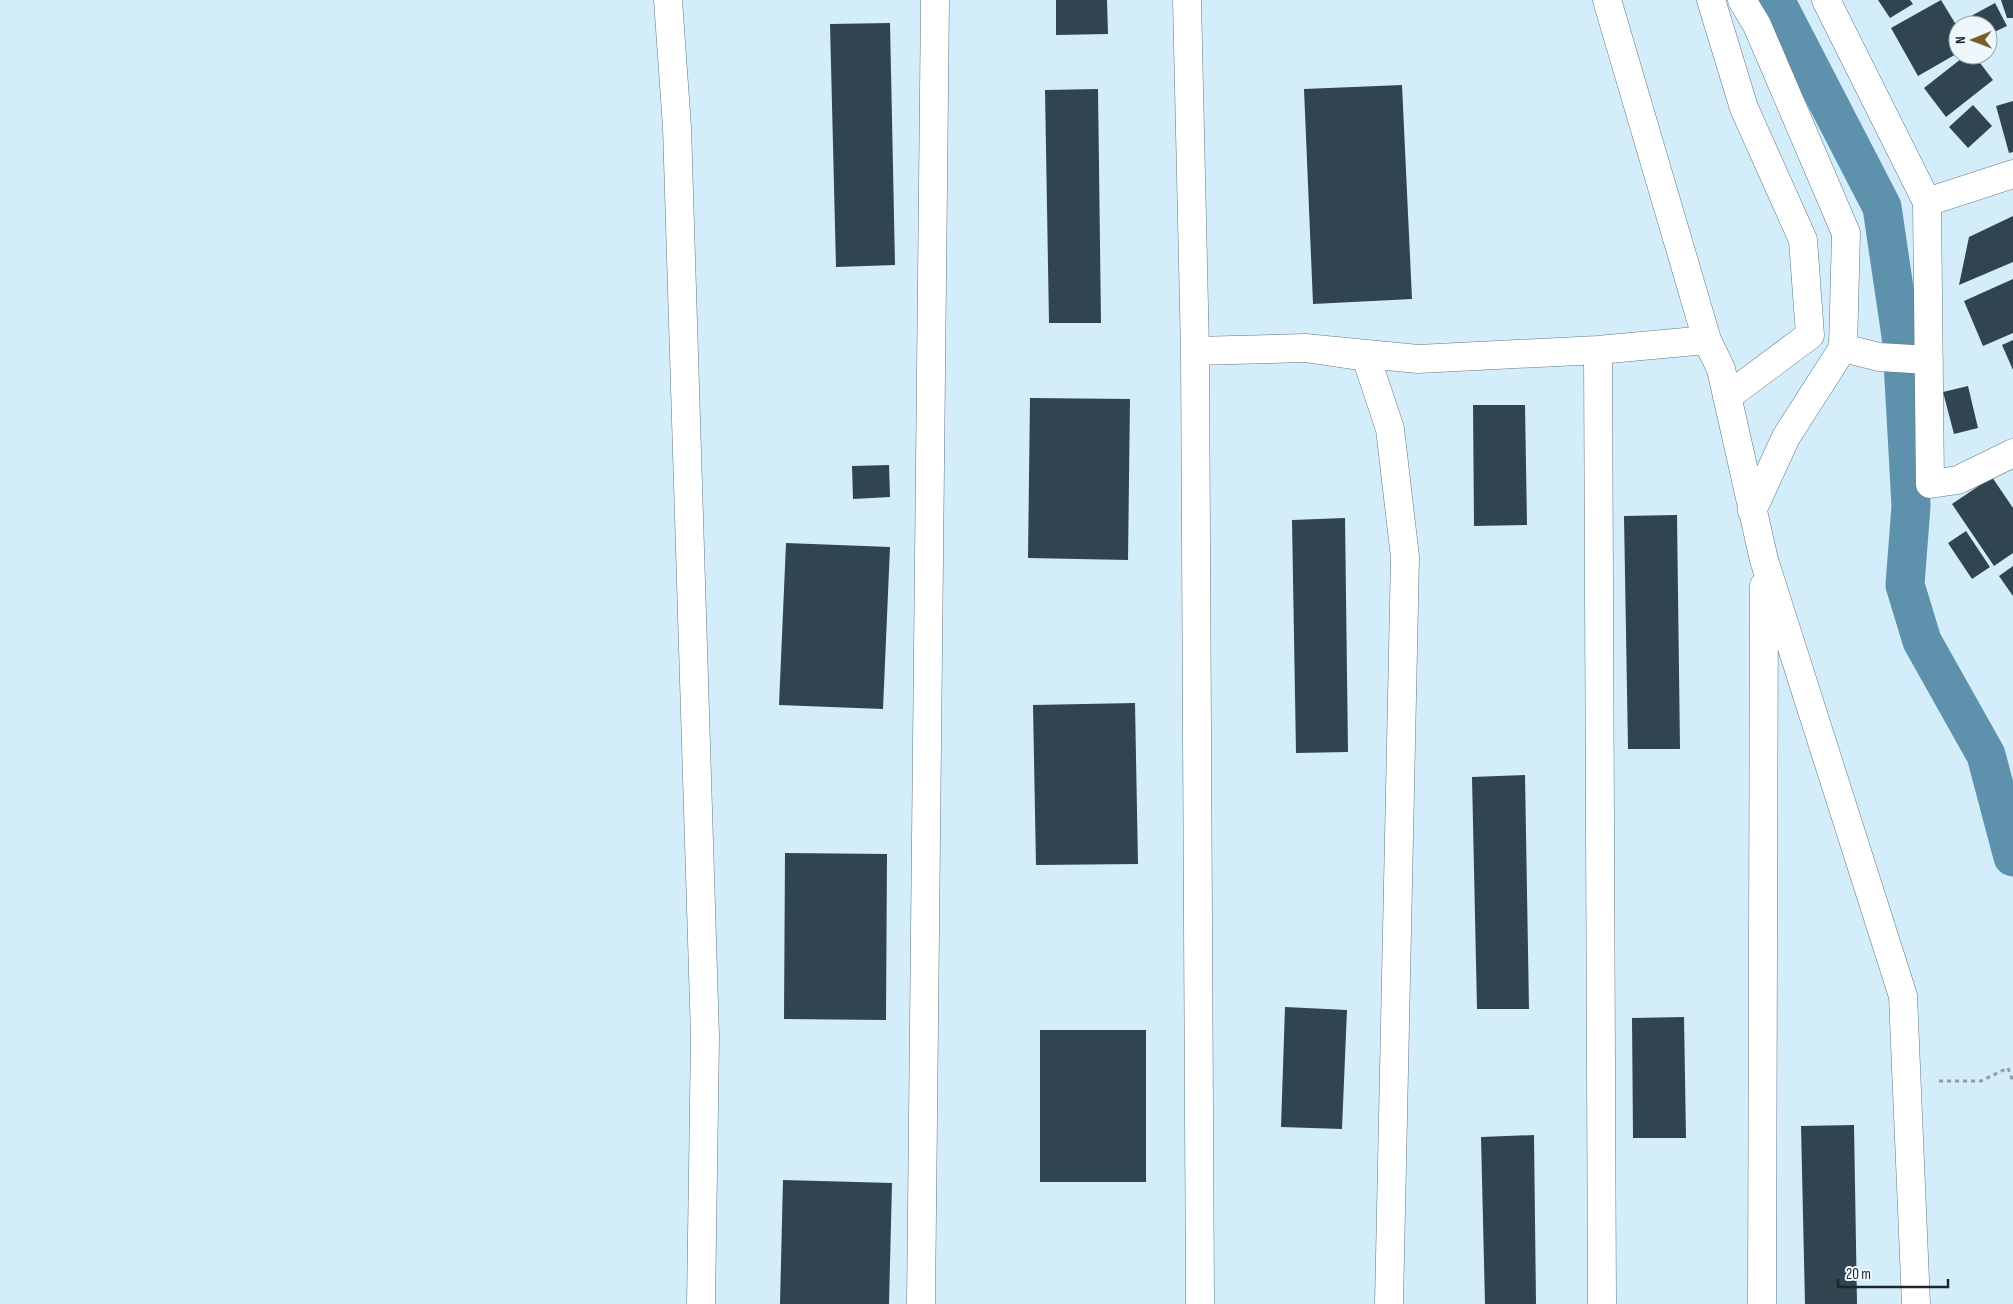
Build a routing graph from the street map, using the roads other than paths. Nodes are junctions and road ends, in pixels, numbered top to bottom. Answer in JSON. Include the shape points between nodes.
{"nodes":[{"id":1,"x":668,"y":0,"type":"edge"},
{"id":2,"x":935,"y":0,"type":"edge"},
{"id":3,"x":1187,"y":0,"type":"edge"},
{"id":4,"x":1607,"y":0,"type":"edge"},
{"id":5,"x":1711,"y":0,"type":"edge"},
{"id":6,"x":1742,"y":0,"type":"edge"},
{"id":7,"x":1826,"y":0,"type":"edge"},
{"id":8,"x":2013,"y":174,"type":"edge"},
{"id":9,"x":1927,"y":202,"type":"junction"},
{"id":10,"x":1707,"y":340,"type":"junction"},
{"id":11,"x":1305,"y":348,"type":"junction"},
{"id":12,"x":1843,"y":348,"type":"junction"},
{"id":13,"x":1598,"y":350,"type":"junction"},
{"id":14,"x":1195,"y":351,"type":"junction"},
{"id":15,"x":1924,"y":360,"type":"junction"},
{"id":16,"x":1727,"y":397,"type":"junction"},
{"id":17,"x":2013,"y":453,"type":"edge"},
{"id":18,"x":1752,"y":511,"type":"junction"},
{"id":19,"x":1764,"y":560,"type":"junction"},
{"id":20,"x":701,"y":1304,"type":"edge"},
{"id":21,"x":921,"y":1304,"type":"edge"},
{"id":22,"x":1200,"y":1304,"type":"edge"},
{"id":23,"x":1389,"y":1304,"type":"edge"},
{"id":24,"x":1602,"y":1304,"type":"edge"},
{"id":25,"x":1762,"y":1304,"type":"edge"},
{"id":26,"x":1916,"y":1304,"type":"edge"}],
"edges":[{"from":1,"to":20,"type":"street","via":[[677,127],[705,1037]]},
{"from":2,"to":21,"type":"street"},
{"from":3,"to":14,"type":"street"},
{"from":4,"to":10,"type":"street"},
{"from":5,"to":16,"type":"street","via":[[1744,108],[1803,240],[1810,335]]},
{"from":6,"to":12,"type":"street","via":[[1757,25],[1846,233]]},
{"from":7,"to":9,"type":"street"},
{"from":8,"to":9,"type":"street"},
{"from":9,"to":15,"type":"street"},
{"from":10,"to":13,"type":"street"},
{"from":10,"to":16,"type":"street","via":[[1721,369]]},
{"from":11,"to":13,"type":"street","via":[[1418,359]]},
{"from":11,"to":14,"type":"street"},
{"from":11,"to":23,"type":"street","via":[[1366,357],[1390,429],[1405,557]]},
{"from":12,"to":15,"type":"street","via":[[1879,357]]},
{"from":12,"to":18,"type":"street","via":[[1786,437]]},
{"from":13,"to":24,"type":"street"},
{"from":14,"to":22,"type":"street"},
{"from":15,"to":17,"type":"street","via":[[1930,484],[1958,480]]},
{"from":16,"to":18,"type":"street"},
{"from":18,"to":19,"type":"street"},
{"from":19,"to":25,"type":"street"},
{"from":19,"to":26,"type":"street","via":[[1903,996]]}]}
